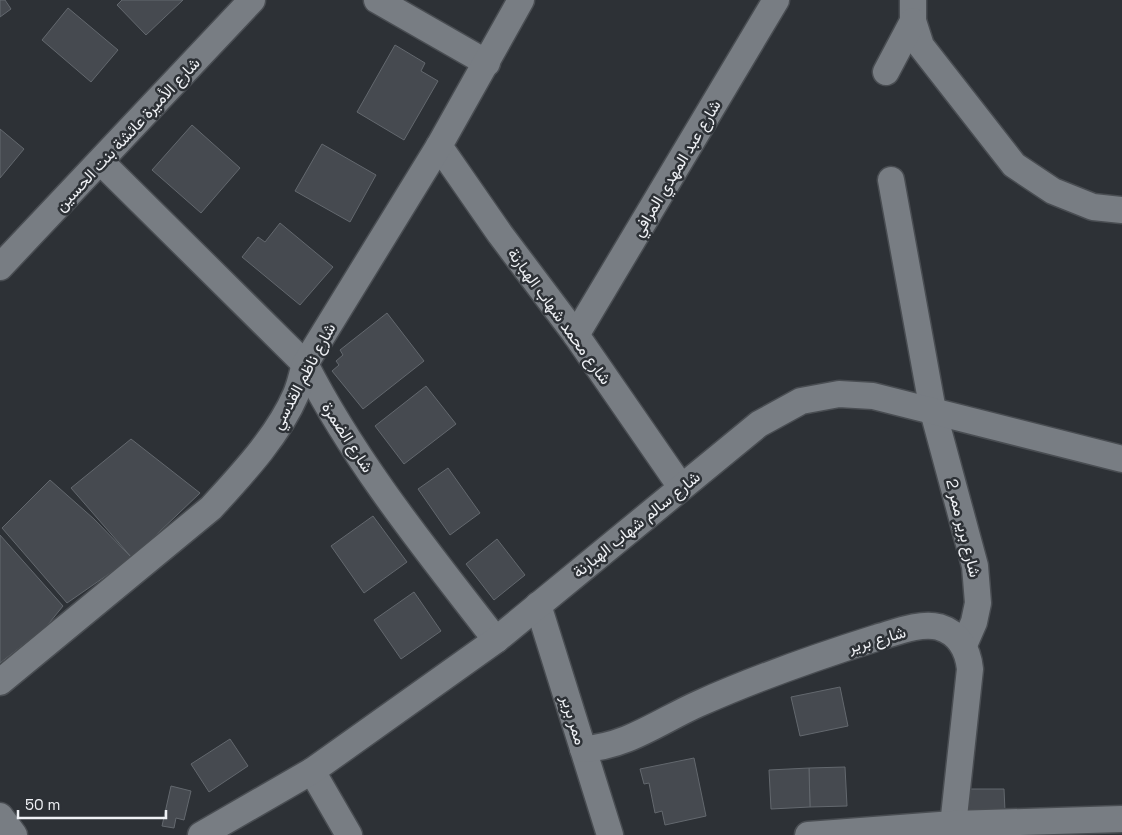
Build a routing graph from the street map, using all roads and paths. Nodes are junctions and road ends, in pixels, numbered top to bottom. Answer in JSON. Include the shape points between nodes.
{"nodes":[{"id":1,"x":252,"y":0,"type":"edge"},
{"id":2,"x":377,"y":0,"type":"edge"},
{"id":3,"x":521,"y":0,"type":"edge"},
{"id":4,"x":776,"y":0,"type":"edge"},
{"id":5,"x":913,"y":10,"type":"edge"},
{"id":6,"x":487,"y":63,"type":"junction"},
{"id":7,"x":886,"y":72,"type":"dead end"},
{"id":8,"x":439,"y":146,"type":"junction"},
{"id":9,"x":101,"y":162,"type":"junction"},
{"id":10,"x":891,"y":180,"type":"dead end"},
{"id":11,"x":1122,"y":210,"type":"edge"},
{"id":12,"x":0,"y":267,"type":"edge"},
{"id":13,"x":576,"y":335,"type":"junction"},
{"id":14,"x":305,"y":364,"type":"junction"},
{"id":15,"x":933,"y":411,"type":"junction"},
{"id":16,"x":1122,"y":459,"type":"edge"},
{"id":17,"x":681,"y":487,"type":"junction"},
{"id":18,"x":538,"y":605,"type":"junction"},
{"id":19,"x":496,"y":640,"type":"junction"},
{"id":20,"x":964,"y":645,"type":"junction"},
{"id":21,"x":0,"y":682,"type":"edge"},
{"id":22,"x":621,"y":743,"type":"junction"},
{"id":23,"x":583,"y":749,"type":"junction"},
{"id":24,"x":312,"y":771,"type":"junction"},
{"id":25,"x":598,"y":794,"type":"junction"},
{"id":26,"x":0,"y":816,"type":"edge"},
{"id":27,"x":1122,"y":819,"type":"edge"},
{"id":28,"x":952,"y":830,"type":"edge"},
{"id":29,"x":14,"y":835,"type":"edge"},
{"id":30,"x":201,"y":835,"type":"edge"},
{"id":31,"x":349,"y":835,"type":"edge"},
{"id":32,"x":610,"y":835,"type":"edge"},
{"id":33,"x":808,"y":835,"type":"edge"}],
"edges":[{"from":1,"to":9,"type":"street","name":"شارع الأميرة عائشة بنت الحسين"},
{"from":2,"to":6,"type":"street"},
{"from":3,"to":6,"type":"street","name":"شارع ناظم القدسي"},
{"from":4,"to":13,"type":"street","name":"شارع عبد المهدي المرافي"},
{"from":5,"to":7,"type":"street"},
{"from":5,"to":11,"type":"street","via":[[921,46],[1014,165],[1053,191],[1093,207]]},
{"from":6,"to":8,"type":"street","name":"شارع ناظم القدسي"},
{"from":8,"to":13,"type":"street","name":"شارع محمد شهاب الهبارنة"},
{"from":8,"to":14,"type":"street","name":"شارع ناظم القدسي"},
{"from":9,"to":12,"type":"street","name":"شارع الأميرة عائشة بنت الحسين"},
{"from":9,"to":14,"type":"street","name":"شارع الضمرة"},
{"from":10,"to":15,"type":"street","name":"شارع برير ممر 2"},
{"from":13,"to":17,"type":"street","name":"شارع محمد شهاب الهبارنة"},
{"from":14,"to":19,"type":"street","name":"شارع الضمرة","via":[[327,407],[399,514]]},
{"from":14,"to":21,"type":"street","name":"شارع ناظم القدسي","via":[[296,394],[276,428],[211,508]]},
{"from":15,"to":16,"type":"street","name":"شارع سالم شهاب الهبارنة"},
{"from":15,"to":17,"type":"street","name":"شارع سالم شهاب الهبارنة","via":[[873,396],[839,394],[801,401],[759,424]]},
{"from":15,"to":20,"type":"street","name":"شارع برير ممر 2","via":[[975,566],[978,603]]},
{"from":17,"to":18,"type":"street","name":"شارع سالم شهاب الهبارنة"},
{"from":18,"to":19,"type":"street","name":"شارع سالم شهاب الهبارنة"},
{"from":18,"to":23,"type":"street","name":"ممر برير"},
{"from":19,"to":24,"type":"street","name":"شارع سالم شهاب الهبارنة"},
{"from":20,"to":22,"type":"street","name":"شارع برير","via":[[953,634],[938,627],[922,626],[889,634],[737,687]]},
{"from":20,"to":28,"type":"street","via":[[970,669]]},
{"from":22,"to":23,"type":"street","name":"شارع برير"},
{"from":22,"to":25,"type":"street"},
{"from":23,"to":25,"type":"street","name":"ممر برير"},
{"from":24,"to":30,"type":"street","name":"شارع سالم شهاب الهبارنة"},
{"from":24,"to":31,"type":"street"},
{"from":25,"to":32,"type":"street","name":"ممر برير"},
{"from":26,"to":29,"type":"street"},
{"from":27,"to":28,"type":"street"},
{"from":28,"to":33,"type":"street"}]}
